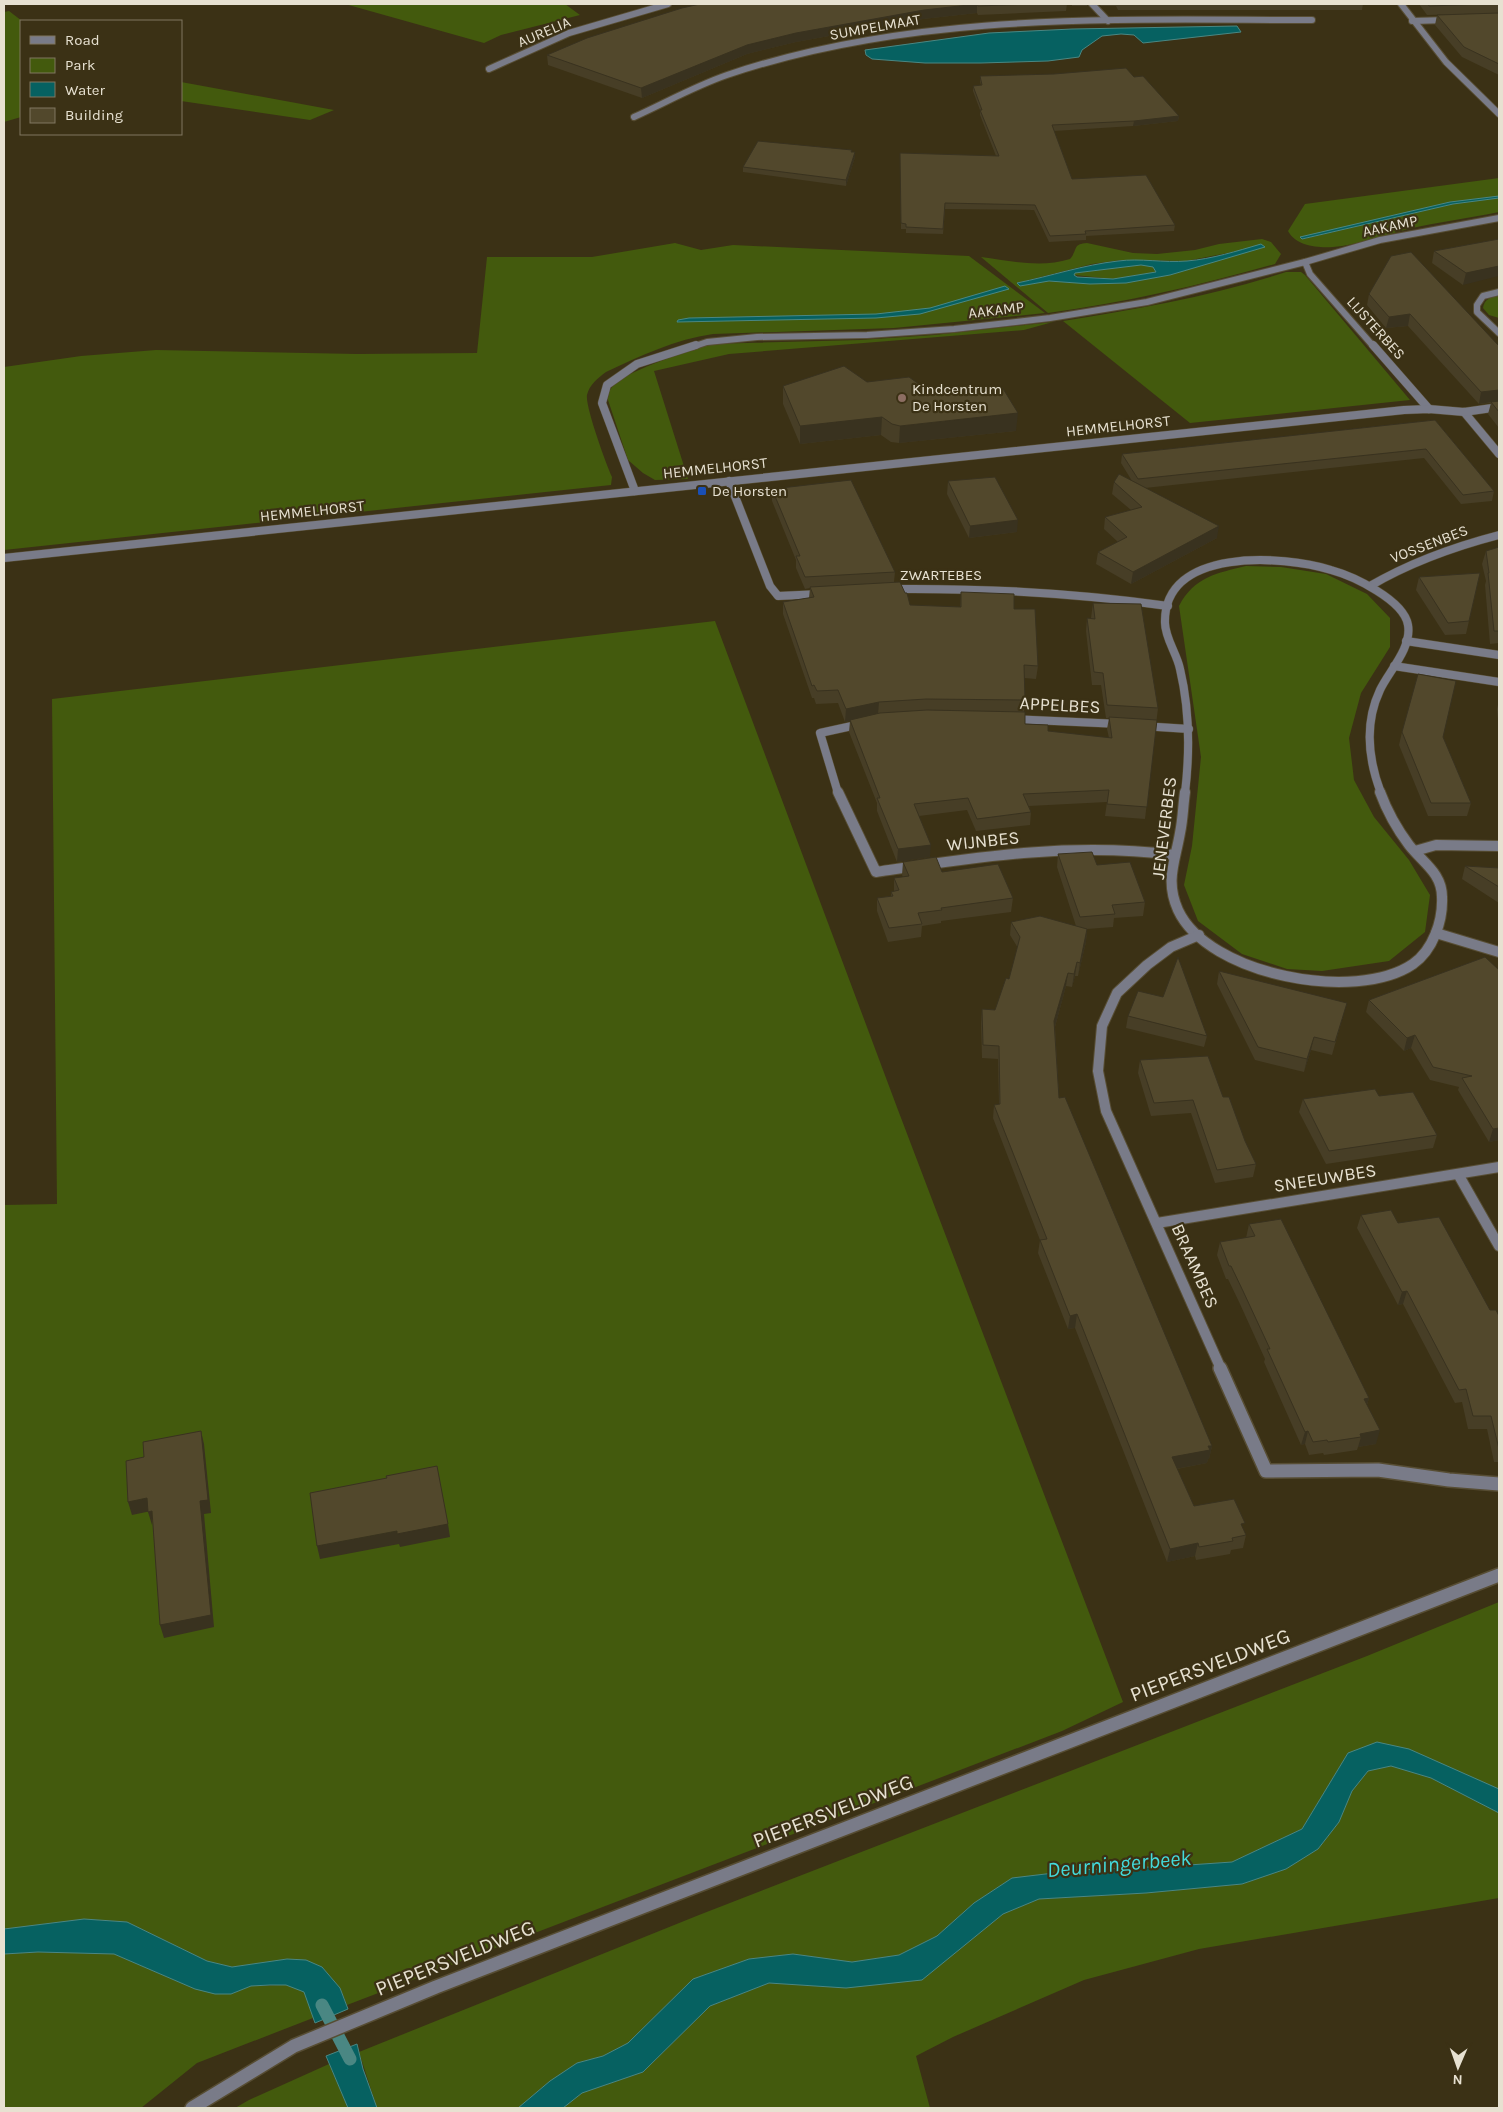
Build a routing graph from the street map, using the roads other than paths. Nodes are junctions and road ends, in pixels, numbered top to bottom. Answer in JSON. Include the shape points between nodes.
{"nodes":[{"id":1,"x":668,"y":4,"type":"edge"},
{"id":2,"x":1092,"y":4,"type":"edge"},
{"id":3,"x":1401,"y":4,"type":"edge"},
{"id":4,"x":1312,"y":20,"type":"dead end"},
{"id":5,"x":1451,"y":20,"type":"edge"},
{"id":6,"x":1108,"y":21,"type":"junction"},
{"id":7,"x":1412,"y":21,"type":"junction"},
{"id":8,"x":489,"y":69,"type":"dead end"},
{"id":9,"x":1499,"y":114,"type":"edge"},
{"id":10,"x":634,"y":117,"type":"dead end"},
{"id":11,"x":1499,"y":218,"type":"edge"},
{"id":12,"x":1305,"y":262,"type":"junction"},
{"id":13,"x":1499,"y":292,"type":"edge"},
{"id":14,"x":1496,"y":327,"type":"edge"},
{"id":15,"x":1499,"y":333,"type":"edge"},
{"id":16,"x":1499,"y":407,"type":"edge"},
{"id":17,"x":1430,"y":409,"type":"junction"},
{"id":18,"x":1464,"y":412,"type":"junction"},
{"id":19,"x":1499,"y":454,"type":"edge"},
{"id":20,"x":729,"y":481,"type":"junction"},
{"id":21,"x":635,"y":491,"type":"junction"},
{"id":22,"x":1499,"y":535,"type":"edge"},
{"id":23,"x":4,"y":558,"type":"edge"},
{"id":24,"x":1370,"y":586,"type":"junction"},
{"id":25,"x":883,"y":589,"type":"edge"},
{"id":26,"x":827,"y":594,"type":"edge"},
{"id":27,"x":1168,"y":606,"type":"junction"},
{"id":28,"x":1406,"y":641,"type":"junction"},
{"id":29,"x":1499,"y":655,"type":"edge"},
{"id":30,"x":1394,"y":666,"type":"junction"},
{"id":31,"x":1499,"y":682,"type":"edge"},
{"id":32,"x":1007,"y":719,"type":"edge"},
{"id":33,"x":867,"y":723,"type":"edge"},
{"id":34,"x":1189,"y":729,"type":"junction"},
{"id":35,"x":1499,"y":846,"type":"edge"},
{"id":36,"x":1414,"y":851,"type":"junction"},
{"id":37,"x":1174,"y":855,"type":"junction"},
{"id":38,"x":1436,"y":933,"type":"junction"},
{"id":39,"x":1198,"y":935,"type":"junction"},
{"id":40,"x":1499,"y":952,"type":"edge"},
{"id":41,"x":1499,"y":1167,"type":"edge"},
{"id":42,"x":1458,"y":1174,"type":"junction"},
{"id":43,"x":1156,"y":1223,"type":"junction"},
{"id":44,"x":1499,"y":1246,"type":"edge"},
{"id":45,"x":1499,"y":1484,"type":"edge"},
{"id":46,"x":1499,"y":1575,"type":"edge"},
{"id":47,"x":192,"y":2108,"type":"edge"}],
"edges":[{"from":1,"to":8,"type":"street","name":"AURELIA","via":[[569,33]]},
{"from":2,"to":6,"type":"street"},
{"from":3,"to":7,"type":"street"},
{"from":4,"to":6,"type":"street","name":"SUMPELMAAT"},
{"from":5,"to":7,"type":"street"},
{"from":6,"to":10,"type":"street","name":"SUMPELMAAT","via":[[1028,21],[948,27],[862,40],[726,75]]},
{"from":7,"to":9,"type":"street","via":[[1454,72]]},
{"from":11,"to":12,"type":"street","name":"AAKAMP","via":[[1380,240]]},
{"from":12,"to":17,"type":"street","name":"LIJSTERBES","via":[[1310,274]]},
{"from":12,"to":21,"type":"street","name":"AAKAMP","via":[[1147,302],[1050,318],[954,329],[707,342],[637,364],[607,385],[602,403]]},
{"from":13,"to":14,"type":"street","via":[[1483,296],[1477,305],[1477,312]]},
{"from":14,"to":15,"type":"street"},
{"from":16,"to":18,"type":"street","name":"HEMMELHORST"},
{"from":17,"to":18,"type":"street","name":"HEMMELHORST"},
{"from":17,"to":20,"type":"street","name":"HEMMELHORST"},
{"from":18,"to":19,"type":"street"},
{"from":20,"to":21,"type":"street","name":"HEMMELHORST"},
{"from":20,"to":26,"type":"street","via":[[770,586],[778,596]]},
{"from":21,"to":23,"type":"street","name":"HEMMELHORST"},
{"from":22,"to":24,"type":"street","name":"VOSSENBES","via":[[1467,542],[1400,568]]},
{"from":24,"to":27,"type":"street","name":"JENEVERBES","via":[[1333,569],[1302,562],[1256,559],[1221,564],[1197,573],[1178,584]]},
{"from":24,"to":28,"type":"street","name":"JENEVERBES","via":[[1406,617],[1410,628]]},
{"from":25,"to":27,"type":"street","name":"ZWARTEBES","via":[[977,588],[1053,592]]},
{"from":27,"to":34,"type":"street","name":"JENEVERBES","via":[[1165,624],[1182,678]]},
{"from":28,"to":29,"type":"street"},
{"from":28,"to":30,"type":"street","name":"JENEVERBES"},
{"from":30,"to":31,"type":"street"},
{"from":30,"to":36,"type":"street","name":"JENEVERBES","via":[[1374,708],[1369,740],[1374,774],[1388,808]]},
{"from":32,"to":34,"type":"street","name":"APPELBES"},
{"from":33,"to":37,"type":"street","name":"WIJNBES","via":[[820,733],[840,800],[876,872],[1000,854],[1096,848]]},
{"from":34,"to":37,"type":"street","name":"JENEVERBES","via":[[1190,752],[1180,835]]},
{"from":35,"to":36,"type":"street","via":[[1436,845]]},
{"from":36,"to":38,"type":"street","name":"JENEVERBES","via":[[1439,878],[1443,903]]},
{"from":37,"to":39,"type":"street","name":"JENEVERBES","via":[[1171,882],[1175,904]]},
{"from":38,"to":39,"type":"street","name":"JENEVERBES","via":[[1420,959],[1399,972],[1327,983],[1280,976],[1243,964]]},
{"from":38,"to":40,"type":"street"},
{"from":39,"to":43,"type":"street","name":"BRAAMBES","via":[[1171,947],[1117,992],[1102,1026],[1098,1071],[1106,1111]]},
{"from":41,"to":42,"type":"street","name":"SNEEUWBES"},
{"from":42,"to":43,"type":"street","name":"SNEEUWBES"},
{"from":42,"to":44,"type":"street"},
{"from":43,"to":45,"type":"street","name":"BRAAMBES","via":[[1266,1471],[1378,1470]]},
{"from":46,"to":47,"type":"street","name":"PIEPERSVELDWEG","via":[[454,1980],[294,2046]]}]}
